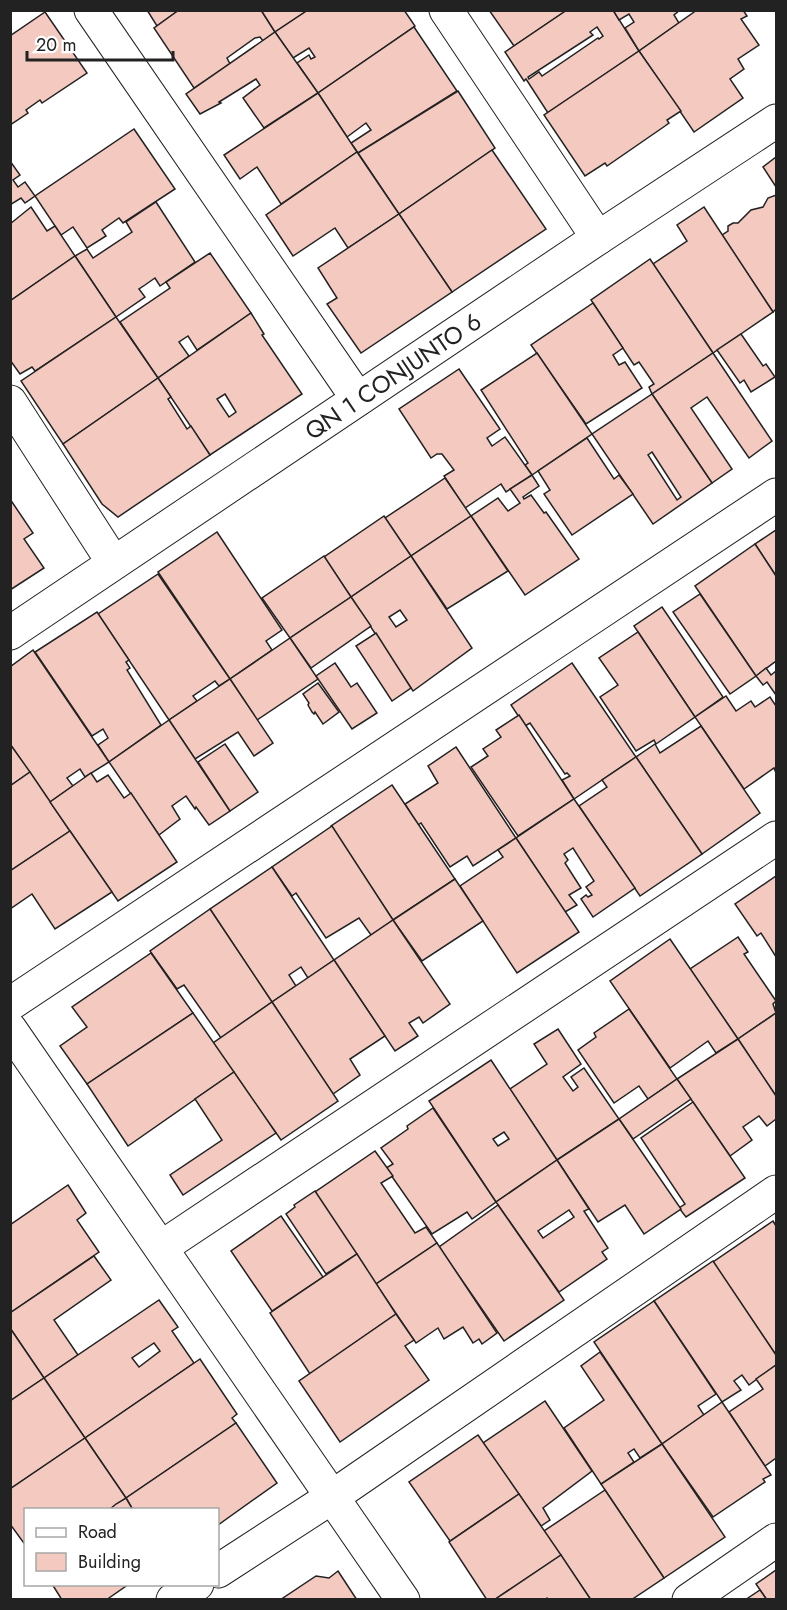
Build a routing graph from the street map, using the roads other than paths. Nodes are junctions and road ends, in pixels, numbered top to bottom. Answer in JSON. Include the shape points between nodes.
{"nodes":[{"id":1,"x":91,"y":10,"type":"edge"},
{"id":2,"x":446,"y":10,"type":"edge"},
{"id":3,"x":777,"y":121,"type":"edge"},
{"id":4,"x":598,"y":238,"type":"junction"},
{"id":5,"x":358,"y":399,"type":"junction"},
{"id":6,"x":10,"y":402,"type":"edge"},
{"id":7,"x":777,"y":495,"type":"edge"},
{"id":8,"x":113,"y":562,"type":"junction"},
{"id":9,"x":10,"y":633,"type":"edge"},
{"id":10,"x":777,"y":838,"type":"edge"},
{"id":11,"x":10,"y":1004,"type":"edge"},
{"id":12,"x":10,"y":1029,"type":"edge"},
{"id":13,"x":777,"y":1192,"type":"edge"},
{"id":14,"x":162,"y":1247,"type":"junction"},
{"id":15,"x":332,"y":1497,"type":"junction"},
{"id":16,"x":777,"y":1540,"type":"edge"},
{"id":17,"x":219,"y":1570,"type":"edge"},
{"id":18,"x":193,"y":1586,"type":"edge"},
{"id":19,"x":173,"y":1599,"type":"edge"},
{"id":20,"x":403,"y":1599,"type":"edge"},
{"id":21,"x":689,"y":1599,"type":"edge"}],
"edges":[{"from":1,"to":5,"type":"street"},
{"from":2,"to":4,"type":"street"},
{"from":3,"to":4,"type":"street","name":"QN 1 CONJUNTO 6"},
{"from":4,"to":5,"type":"street","name":"QN 1 CONJUNTO 6"},
{"from":5,"to":8,"type":"street","name":"QN 1 CONJUNTO 6"},
{"from":6,"to":8,"type":"street"},
{"from":7,"to":11,"type":"street"},
{"from":8,"to":9,"type":"street","name":"QN 1 CONJUNTO 6"},
{"from":10,"to":14,"type":"street"},
{"from":12,"to":14,"type":"street"},
{"from":13,"to":15,"type":"street"},
{"from":14,"to":15,"type":"street"},
{"from":15,"to":17,"type":"street"},
{"from":15,"to":20,"type":"street"},
{"from":16,"to":21,"type":"street"},
{"from":18,"to":19,"type":"street"}]}
